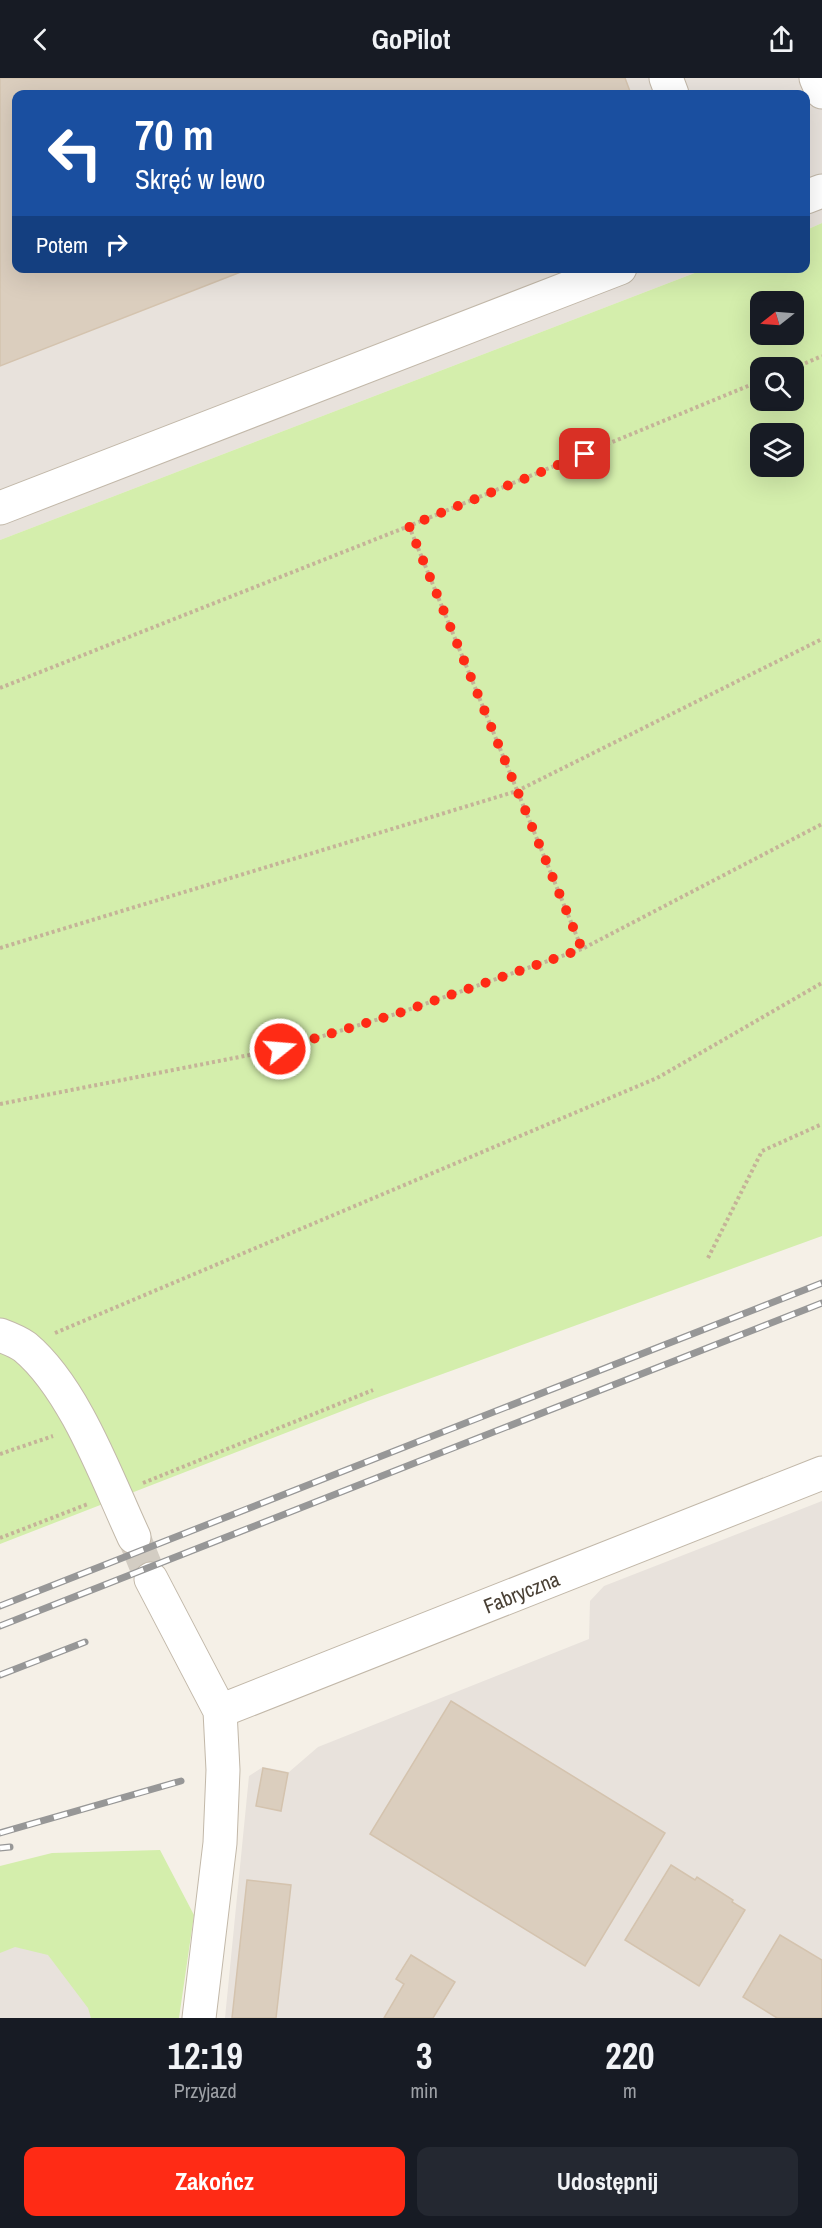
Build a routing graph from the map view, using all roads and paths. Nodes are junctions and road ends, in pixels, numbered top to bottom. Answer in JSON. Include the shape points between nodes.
{"nodes":[{"id":1,"x":816,"y":78,"type":"edge"},
{"id":2,"x":822,"y":92,"type":"edge"},
{"id":3,"x":607,"y":273,"type":"edge"},
{"id":4,"x":822,"y":356,"type":"edge"},
{"id":5,"x":804,"y":364,"type":"edge"},
{"id":6,"x":750,"y":385,"type":"edge"},
{"id":7,"x":0,"y":508,"type":"edge"},
{"id":8,"x":409,"y":526,"type":"junction"},
{"id":9,"x":822,"y":639,"type":"edge"},
{"id":10,"x":0,"y":688,"type":"edge"},
{"id":11,"x":518,"y":791,"type":"junction"},
{"id":12,"x":822,"y":824,"type":"edge"},
{"id":13,"x":0,"y":948,"type":"edge"},
{"id":14,"x":582,"y":949,"type":"junction"},
{"id":15,"x":822,"y":983,"type":"edge"},
{"id":16,"x":0,"y":1104,"type":"edge"},
{"id":17,"x":822,"y":1124,"type":"edge"},
{"id":18,"x":708,"y":1258,"type":"dead end"},
{"id":19,"x":12,"y":1340,"type":"edge"},
{"id":20,"x":373,"y":1390,"type":"dead end"},
{"id":21,"x":83,"y":1425,"type":"junction"},
{"id":22,"x":0,"y":1454,"type":"edge"},
{"id":23,"x":822,"y":1473,"type":"edge"},
{"id":24,"x":114,"y":1494,"type":"junction"},
{"id":25,"x":134,"y":1537,"type":"tunnel mouth"},
{"id":26,"x":0,"y":1538,"type":"edge"},
{"id":27,"x":152,"y":1579,"type":"tunnel mouth"},
{"id":28,"x":220,"y":1711,"type":"junction"},
{"id":29,"x":199,"y":2018,"type":"edge"}],
"edges":[{"from":1,"to":2,"type":"street"},
{"from":3,"to":7,"type":"street"},
{"from":4,"to":5,"type":"path"},
{"from":6,"to":8,"type":"path"},
{"from":8,"to":10,"type":"path"},
{"from":8,"to":11,"type":"path"},
{"from":9,"to":11,"type":"path"},
{"from":11,"to":13,"type":"path"},
{"from":11,"to":14,"type":"path"},
{"from":12,"to":14,"type":"path"},
{"from":14,"to":16,"type":"path","via":[[399,1013],[280,1049]]},
{"from":15,"to":19,"type":"path","via":[[657,1078]]},
{"from":17,"to":18,"type":"path","via":[[762,1151]]},
{"from":19,"to":21,"type":"street","via":[[53,1379]]},
{"from":20,"to":24,"type":"path"},
{"from":21,"to":22,"type":"path"},
{"from":21,"to":24,"type":"street"},
{"from":23,"to":28,"type":"street","name":"Fabryczna"},
{"from":24,"to":25,"type":"street"},
{"from":24,"to":26,"type":"path"},
{"from":27,"to":28,"type":"street"},
{"from":28,"to":29,"type":"street","via":[[220,1843]]}]}
